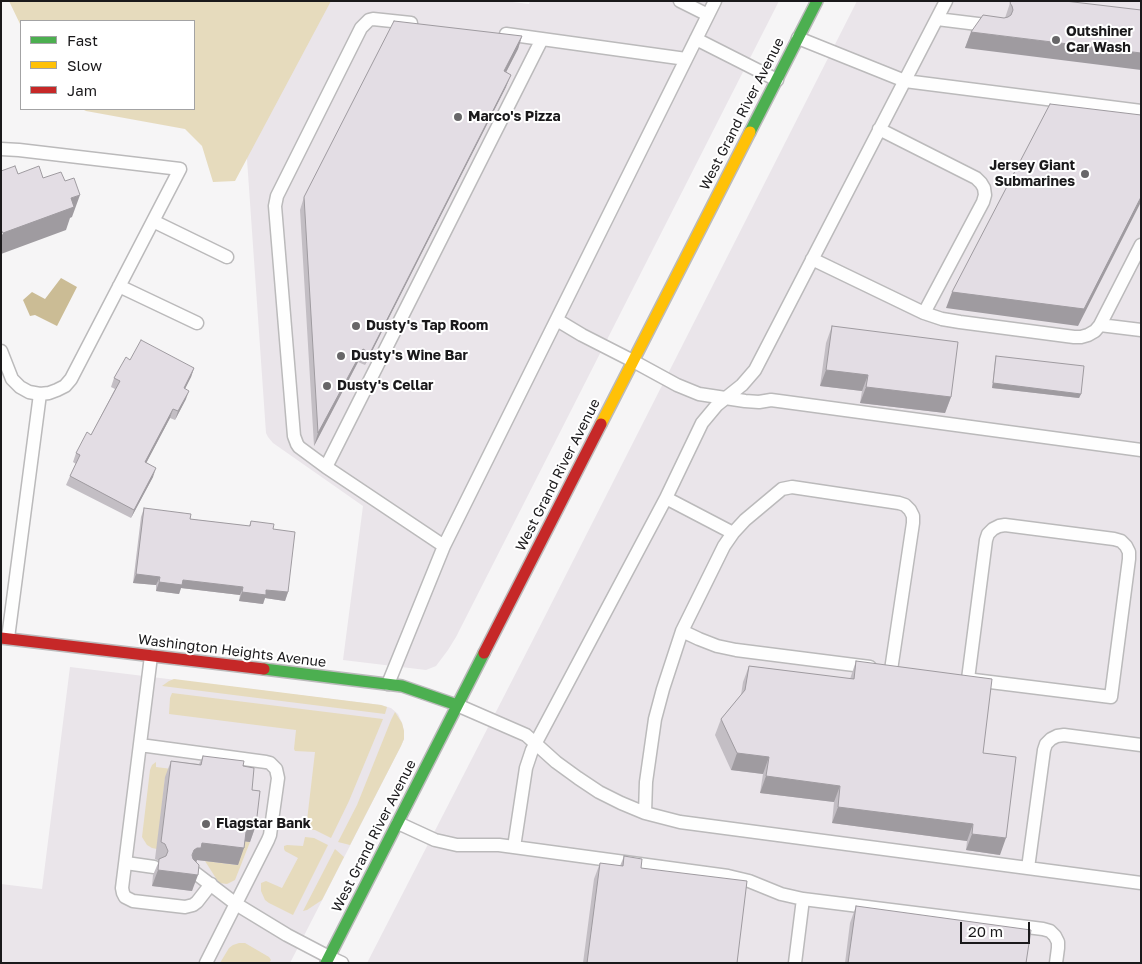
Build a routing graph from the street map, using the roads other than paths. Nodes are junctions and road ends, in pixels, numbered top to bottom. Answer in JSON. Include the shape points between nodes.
{"nodes":[{"id":1,"x":680,"y":1,"type":"edge"},
{"id":2,"x":715,"y":1,"type":"edge"},
{"id":3,"x":817,"y":1,"type":"edge"},
{"id":4,"x":946,"y":1,"type":"edge"},
{"id":5,"x":708,"y":15,"type":"junction"},
{"id":6,"x":937,"y":19,"type":"junction"},
{"id":7,"x":427,"y":25,"type":"edge"},
{"id":8,"x":999,"y":26,"type":"edge"},
{"id":9,"x":494,"y":33,"type":"edge"},
{"id":10,"x":798,"y":38,"type":"junction"},
{"id":11,"x":542,"y":39,"type":"junction"},
{"id":12,"x":696,"y":40,"type":"junction"},
{"id":13,"x":686,"y":59,"type":"junction"},
{"id":14,"x":777,"y":80,"type":"junction"},
{"id":15,"x":905,"y":81,"type":"junction"},
{"id":16,"x":1141,"y":111,"type":"edge"},
{"id":17,"x":879,"y":129,"type":"junction"},
{"id":18,"x":1,"y":149,"type":"edge"},
{"id":19,"x":153,"y":221,"type":"junction"},
{"id":20,"x":1141,"y":245,"type":"edge"},
{"id":21,"x":227,"y":257,"type":"dead end"},
{"id":22,"x":812,"y":259,"type":"junction"},
{"id":23,"x":119,"y":286,"type":"junction"},
{"id":24,"x":924,"y":314,"type":"junction"},
{"id":25,"x":557,"y":320,"type":"junction"},
{"id":26,"x":197,"y":323,"type":"dead end"},
{"id":27,"x":1100,"y":325,"type":"junction"},
{"id":28,"x":1141,"y":330,"type":"edge"},
{"id":29,"x":1,"y":351,"type":"edge"},
{"id":30,"x":633,"y":361,"type":"junction"},
{"id":31,"x":40,"y":394,"type":"junction"},
{"id":32,"x":725,"y":398,"type":"junction"},
{"id":33,"x":1141,"y":450,"type":"edge"},
{"id":34,"x":326,"y":467,"type":"junction"},
{"id":35,"x":666,"y":498,"type":"junction"},
{"id":36,"x":733,"y":533,"type":"junction"},
{"id":37,"x":444,"y":546,"type":"junction"},
{"id":38,"x":682,"y":631,"type":"junction"},
{"id":39,"x":4,"y":638,"type":"edge"},
{"id":40,"x":151,"y":656,"type":"junction"},
{"id":41,"x":963,"y":679,"type":"joint"},
{"id":42,"x":388,"y":684,"type":"junction"},
{"id":43,"x":457,"y":705,"type":"junction"},
{"id":44,"x":536,"y":743,"type":"junction"},
{"id":45,"x":140,"y":745,"type":"junction"},
{"id":46,"x":1141,"y":745,"type":"edge"},
{"id":47,"x":645,"y":813,"type":"junction"},
{"id":48,"x":398,"y":823,"type":"junction"},
{"id":49,"x":514,"y":847,"type":"junction"},
{"id":50,"x":126,"y":863,"type":"junction"},
{"id":51,"x":154,"y":867,"type":"dead end"},
{"id":52,"x":1028,"y":868,"type":"junction"},
{"id":53,"x":194,"y":872,"type":"edge"},
{"id":54,"x":1141,"y":883,"type":"edge"},
{"id":55,"x":211,"y":884,"type":"junction"},
{"id":56,"x":804,"y":899,"type":"junction"},
{"id":57,"x":236,"y":904,"type":"junction"},
{"id":58,"x":327,"y":960,"type":"edge"},
{"id":59,"x":206,"y":963,"type":"edge"},
{"id":60,"x":342,"y":963,"type":"edge"},
{"id":61,"x":795,"y":963,"type":"edge"},
{"id":62,"x":1056,"y":963,"type":"edge"}],
"edges":[{"from":1,"to":5,"type":"lane"},
{"from":2,"to":5,"type":"lane"},
{"from":3,"to":10,"type":"main road","name":"West Grand River Avenue"},
{"from":4,"to":6,"type":"lane"},
{"from":5,"to":12,"type":"lane"},
{"from":6,"to":8,"type":"lane"},
{"from":6,"to":15,"type":"lane"},
{"from":7,"to":34,"type":"lane","via":[[379,19],[365,23],[275,203],[294,436],[299,448]]},
{"from":9,"to":11,"type":"lane"},
{"from":10,"to":14,"type":"main road","name":"West Grand River Avenue"},
{"from":10,"to":15,"type":"lane"},
{"from":11,"to":13,"type":"lane"},
{"from":11,"to":34,"type":"lane"},
{"from":12,"to":13,"type":"lane"},
{"from":12,"to":14,"type":"lane"},
{"from":13,"to":25,"type":"lane"},
{"from":14,"to":30,"type":"main road","name":"West Grand River Avenue"},
{"from":15,"to":16,"type":"lane"},
{"from":15,"to":17,"type":"lane"},
{"from":17,"to":22,"type":"lane"},
{"from":17,"to":24,"type":"lane","via":[[976,178],[984,188],[983,202]]},
{"from":18,"to":19,"type":"lane","via":[[180,169]]},
{"from":19,"to":21,"type":"lane"},
{"from":19,"to":23,"type":"lane"},
{"from":20,"to":27,"type":"lane"},
{"from":22,"to":24,"type":"lane"},
{"from":22,"to":32,"type":"lane","via":[[755,370]]},
{"from":23,"to":26,"type":"lane"},
{"from":23,"to":31,"type":"lane","via":[[71,379],[57,390]]},
{"from":24,"to":27,"type":"lane","via":[[1074,337],[1088,335]]},
{"from":25,"to":30,"type":"lane"},
{"from":25,"to":37,"type":"lane"},
{"from":27,"to":28,"type":"lane"},
{"from":29,"to":31,"type":"lane","via":[[12,378],[20,387]]},
{"from":30,"to":32,"type":"lane","via":[[682,388]]},
{"from":30,"to":43,"type":"main road","name":"West Grand River Avenue"},
{"from":31,"to":39,"type":"lane"},
{"from":32,"to":33,"type":"lane","via":[[759,402],[771,400]]},
{"from":32,"to":35,"type":"lane","via":[[702,424]]},
{"from":34,"to":37,"type":"lane"},
{"from":35,"to":36,"type":"lane"},
{"from":35,"to":44,"type":"lane"},
{"from":36,"to":38,"type":"lane"},
{"from":36,"to":38,"type":"lane","via":[[744,520],[786,487],[899,503],[910,510],[914,523],[896,670],[736,650],[717,646]]},
{"from":37,"to":42,"type":"lane"},
{"from":38,"to":47,"type":"lane","via":[[656,719],[646,782]]},
{"from":39,"to":40,"type":"main road","name":"Washington Heights Avenue"},
{"from":40,"to":42,"type":"main road","name":"Washington Heights Avenue"},
{"from":40,"to":45,"type":"lane"},
{"from":41,"to":41,"type":"lane","via":[[986,540],[992,529],[1006,525],[1114,539],[1126,546],[1129,559],[1111,697]]},
{"from":42,"to":43,"type":"main road","name":"Washington Heights Avenue"},
{"from":43,"to":44,"type":"lane","via":[[514,729]]},
{"from":43,"to":48,"type":"main road","name":"West Grand River Avenue"},
{"from":44,"to":47,"type":"lane","via":[[556,762],[599,792]]},
{"from":44,"to":49,"type":"lane","via":[[528,758]]},
{"from":45,"to":50,"type":"lane"},
{"from":45,"to":57,"type":"lane","via":[[266,762],[276,768],[278,778],[270,835]]},
{"from":46,"to":52,"type":"lane","via":[[1064,735],[1046,744]]},
{"from":47,"to":52,"type":"lane","via":[[680,822]]},
{"from":48,"to":49,"type":"lane","via":[[457,846]]},
{"from":48,"to":58,"type":"main road","name":"West Grand River Avenue"},
{"from":49,"to":56,"type":"lane","via":[[734,877]]},
{"from":50,"to":51,"type":"lane"},
{"from":50,"to":55,"type":"lane","via":[[122,888],[125,897],[133,901],[185,907],[198,902]]},
{"from":52,"to":54,"type":"lane"},
{"from":53,"to":55,"type":"lane"},
{"from":55,"to":57,"type":"lane"},
{"from":56,"to":61,"type":"lane"},
{"from":56,"to":62,"type":"lane","via":[[1043,929],[1050,931],[1058,942]]},
{"from":57,"to":58,"type":"lane"},
{"from":57,"to":59,"type":"lane"},
{"from":58,"to":60,"type":"lane"}]}
